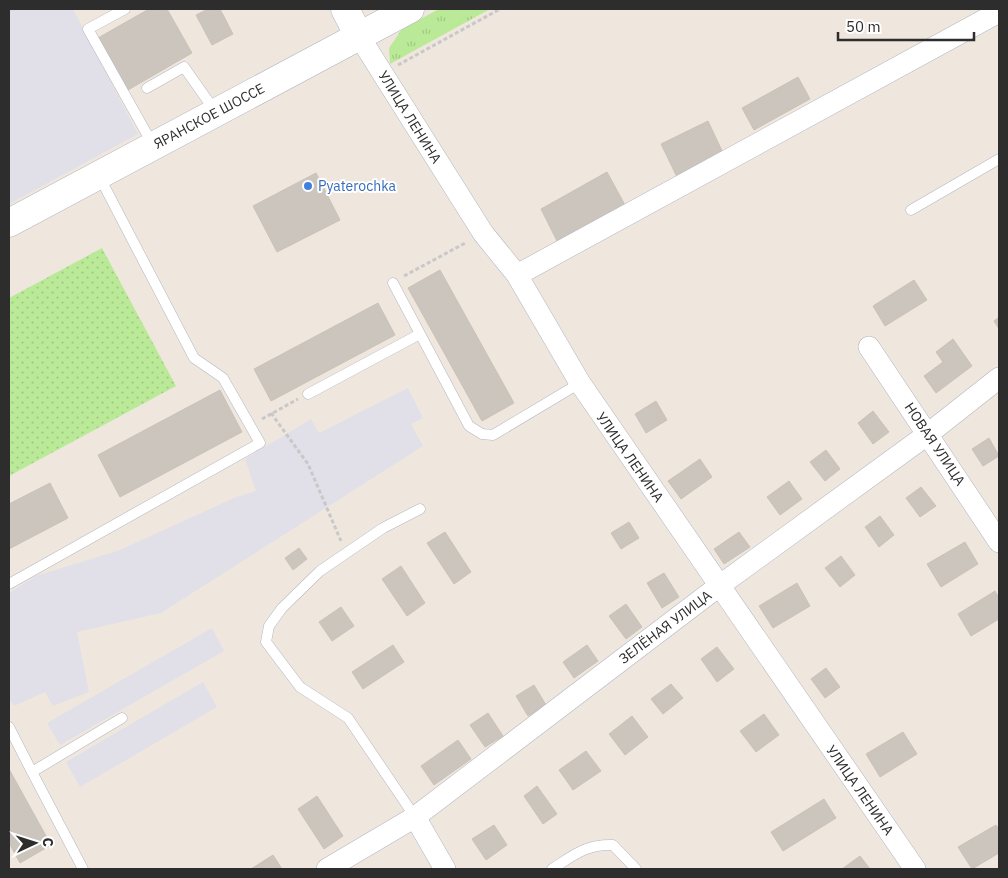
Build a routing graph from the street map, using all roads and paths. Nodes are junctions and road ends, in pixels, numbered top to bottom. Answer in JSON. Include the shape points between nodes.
{"nodes":[{"id":1,"x":125,"y":9,"type":"edge"},
{"id":2,"x":345,"y":9,"type":"edge"},
{"id":3,"x":500,"y":9,"type":"edge"},
{"id":4,"x":407,"y":10,"type":"edge"},
{"id":5,"x":997,"y":13,"type":"edge"},
{"id":6,"x":359,"y":36,"type":"junction"},
{"id":7,"x":382,"y":74,"type":"junction"},
{"id":8,"x":147,"y":88,"type":"dead end"},
{"id":9,"x":215,"y":112,"type":"junction"},
{"id":10,"x":153,"y":146,"type":"junction"},
{"id":11,"x":999,"y":159,"type":"edge"},
{"id":12,"x":98,"y":175,"type":"junction"},
{"id":13,"x":911,"y":210,"type":"dead end"},
{"id":14,"x":9,"y":223,"type":"edge"},
{"id":15,"x":483,"y":233,"type":"junction"},
{"id":16,"x":517,"y":275,"type":"junction"},
{"id":17,"x":393,"y":283,"type":"joint"},
{"id":18,"x":420,"y":334,"type":"junction"},
{"id":19,"x":869,"y":347,"type":"dead end"},
{"id":20,"x":999,"y":378,"type":"edge"},
{"id":21,"x":580,"y":383,"type":"junction"},
{"id":22,"x":308,"y":394,"type":"joint"},
{"id":23,"x":271,"y":413,"type":"junction"},
{"id":24,"x":250,"y":426,"type":"junction"},
{"id":25,"x":928,"y":434,"type":"junction"},
{"id":26,"x":420,"y":509,"type":"dead end"},
{"id":27,"x":999,"y":542,"type":"edge"},
{"id":28,"x":345,"y":552,"type":"junction"},
{"id":29,"x":9,"y":584,"type":"edge"},
{"id":30,"x":719,"y":586,"type":"junction"},
{"id":31,"x":122,"y":718,"type":"dead end"},
{"id":32,"x":9,"y":727,"type":"edge"},
{"id":33,"x":32,"y":772,"type":"junction"},
{"id":34,"x":415,"y":817,"type":"junction"},
{"id":35,"x":83,"y":869,"type":"edge"},
{"id":36,"x":327,"y":869,"type":"edge"},
{"id":37,"x":444,"y":869,"type":"edge"},
{"id":38,"x":552,"y":869,"type":"edge"},
{"id":39,"x":636,"y":869,"type":"edge"},
{"id":40,"x":915,"y":869,"type":"edge"}],
"edges":[{"from":1,"to":10,"type":"lane","via":[[88,29]]},
{"from":2,"to":6,"type":"main road"},
{"from":3,"to":7,"type":"path"},
{"from":4,"to":6,"type":"main road","name":"ЯРАНСКОЕ ШОССЕ"},
{"from":5,"to":16,"type":"street"},
{"from":6,"to":7,"type":"street","name":"УЛИЦА ЛЕНИНА"},
{"from":6,"to":9,"type":"main road","name":"ЯРАНСКОЕ ШОССЕ"},
{"from":7,"to":15,"type":"street","name":"УЛИЦА ЛЕНИНА"},
{"from":8,"to":9,"type":"lane","via":[[184,67]]},
{"from":9,"to":10,"type":"main road","name":"ЯРАНСКОЕ ШОССЕ"},
{"from":10,"to":12,"type":"main road","name":"ЯРАНСКОЕ ШОССЕ"},
{"from":11,"to":13,"type":"lane"},
{"from":12,"to":14,"type":"main road","name":"ЯРАНСКОЕ ШОССЕ"},
{"from":12,"to":24,"type":"lane","via":[[194,358],[223,378]]},
{"from":15,"to":16,"type":"street","name":"УЛИЦА ЛЕНИНА"},
{"from":15,"to":17,"type":"path"},
{"from":16,"to":21,"type":"street","name":"УЛИЦА ЛЕНИНА"},
{"from":17,"to":18,"type":"lane"},
{"from":18,"to":21,"type":"lane","via":[[469,426],[482,434],[493,435]]},
{"from":18,"to":22,"type":"lane"},
{"from":19,"to":25,"type":"street","name":"НОВАЯ УЛИЦА"},
{"from":20,"to":25,"type":"street","name":"ЗЕЛЁНАЯ УЛИЦА"},
{"from":21,"to":30,"type":"street","name":"УЛИЦА ЛЕНИНА"},
{"from":22,"to":23,"type":"path"},
{"from":23,"to":24,"type":"path"},
{"from":23,"to":28,"type":"path","via":[[308,464]]},
{"from":24,"to":29,"type":"lane","via":[[260,443]]},
{"from":25,"to":27,"type":"street","name":"НОВАЯ УЛИЦА"},
{"from":25,"to":30,"type":"street","name":"ЗЕЛЁНАЯ УЛИЦА"},
{"from":26,"to":28,"type":"lane"},
{"from":28,"to":34,"type":"lane","via":[[282,608],[269,626],[266,642],[300,687],[348,718]]},
{"from":30,"to":34,"type":"street","name":"ЗЕЛЁНАЯ УЛИЦА"},
{"from":30,"to":40,"type":"street","name":"УЛИЦА ЛЕНИНА"},
{"from":31,"to":33,"type":"lane"},
{"from":32,"to":33,"type":"lane"},
{"from":33,"to":35,"type":"lane"},
{"from":34,"to":36,"type":"street","name":"ЗЕЛЁНАЯ УЛИЦА"},
{"from":34,"to":37,"type":"street"},
{"from":38,"to":39,"type":"lane","via":[[586,847],[600,845],[613,845]]}]}
